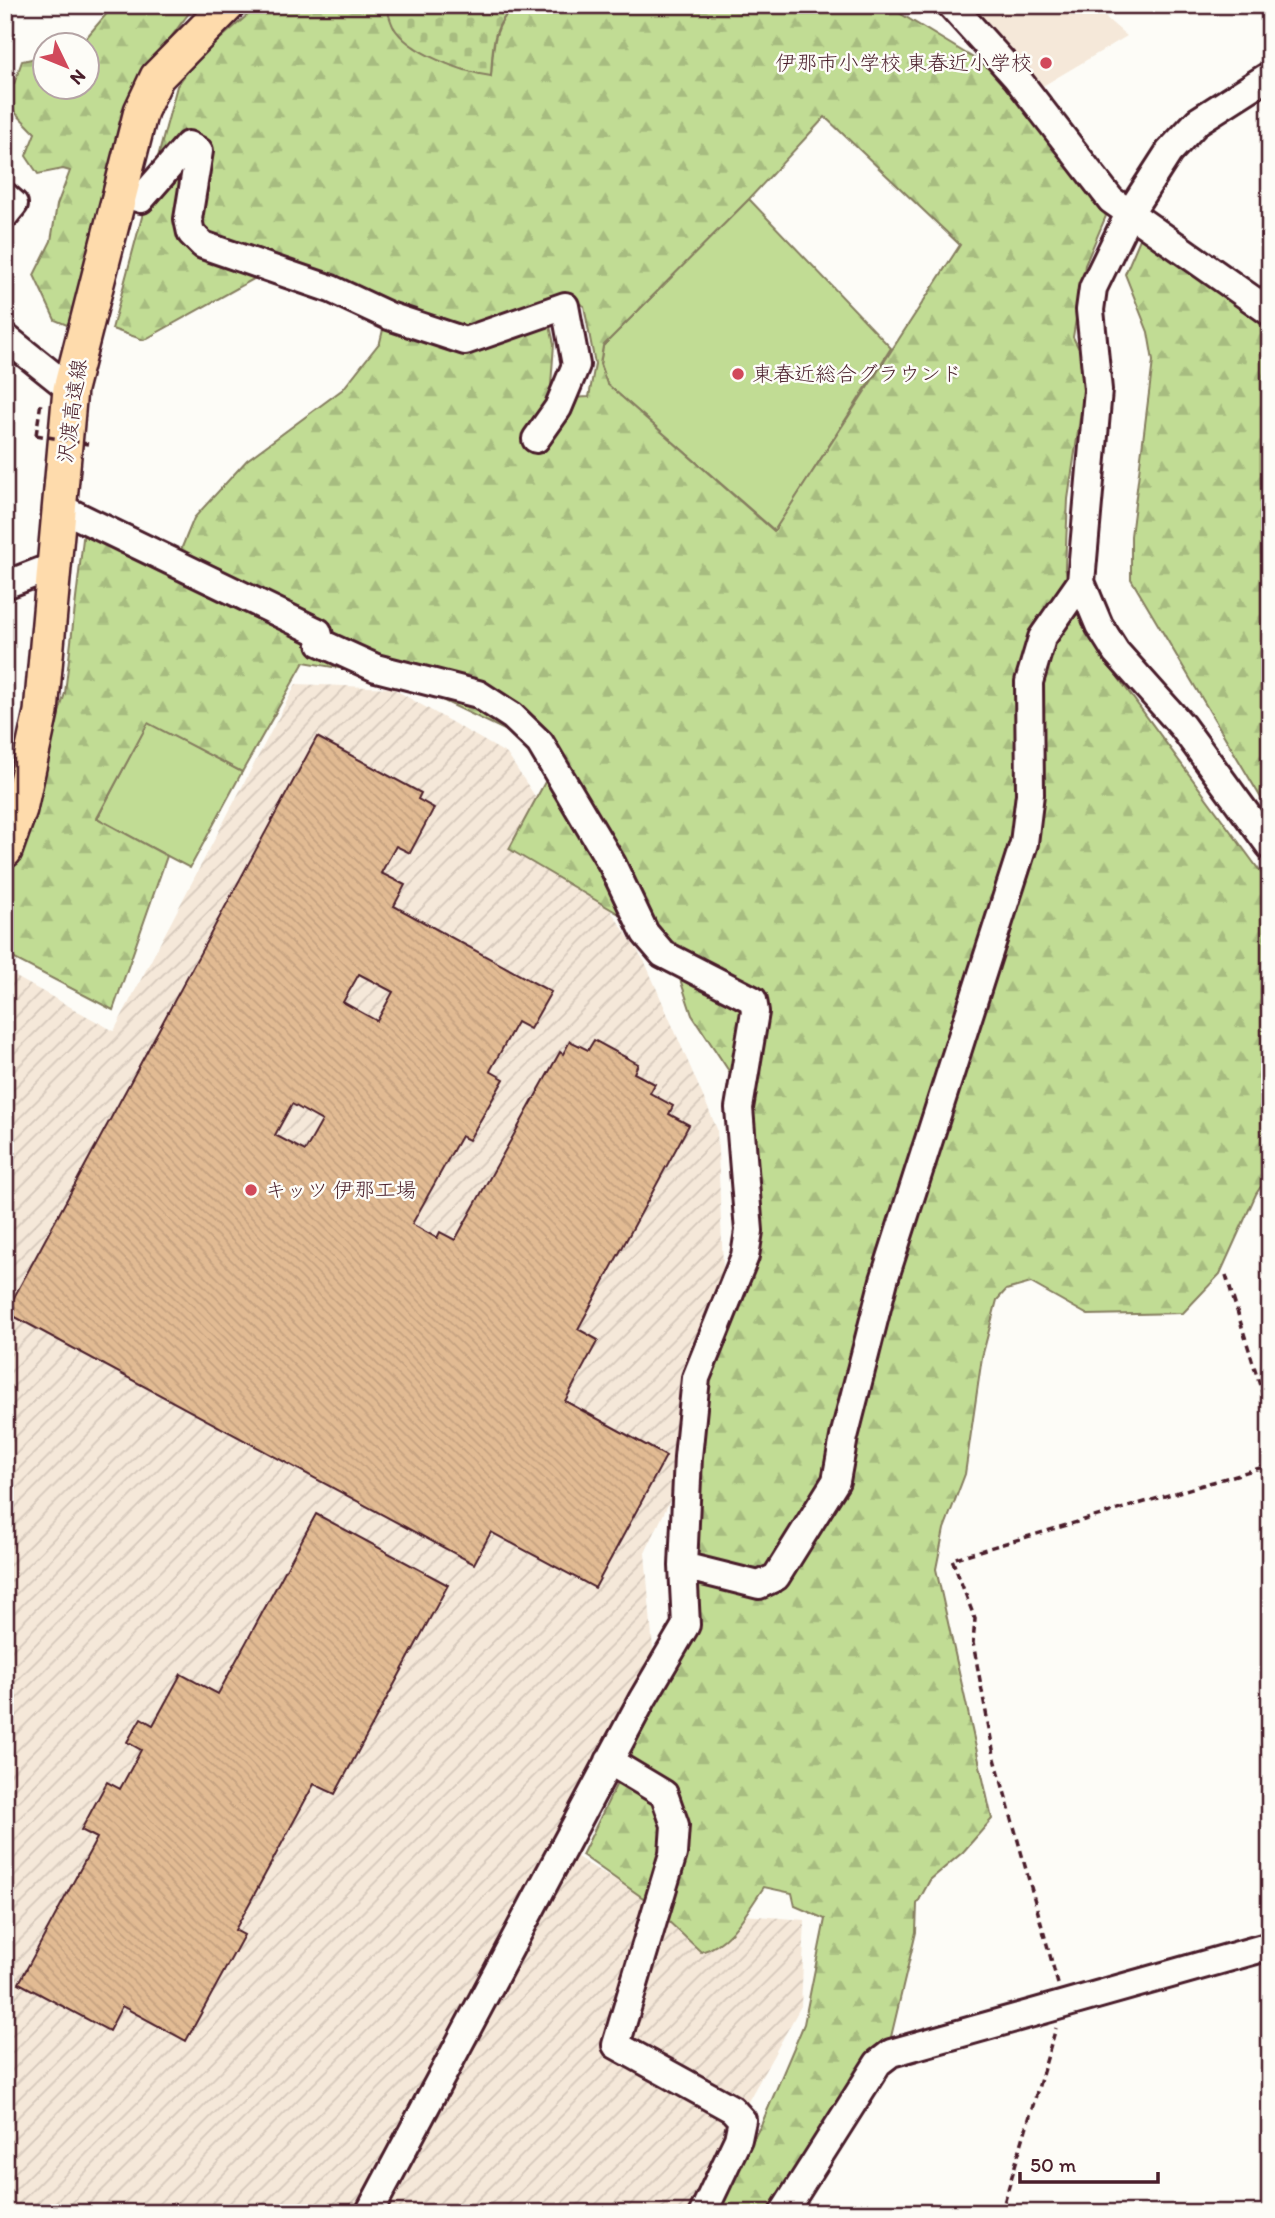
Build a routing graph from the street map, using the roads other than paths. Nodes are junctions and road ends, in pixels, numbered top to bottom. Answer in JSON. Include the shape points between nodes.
{"nodes":[{"id":1,"x":228,"y":5,"type":"edge"},
{"id":2,"x":951,"y":5,"type":"edge"},
{"id":3,"x":1270,"y":75,"type":"edge"},
{"id":4,"x":121,"y":192,"type":"junction"},
{"id":5,"x":5,"y":196,"type":"edge"},
{"id":6,"x":1129,"y":214,"type":"junction"},
{"id":7,"x":5,"y":215,"type":"edge"},
{"id":8,"x":1270,"y":313,"type":"edge"},
{"id":9,"x":5,"y":337,"type":"edge"},
{"id":10,"x":57,"y":390,"type":"junction"},
{"id":11,"x":536,"y":439,"type":"dead end"},
{"id":12,"x":59,"y":507,"type":"junction"},
{"id":13,"x":54,"y":566,"type":"junction"},
{"id":14,"x":1081,"y":582,"type":"junction"},
{"id":15,"x":5,"y":585,"type":"edge"},
{"id":16,"x":1270,"y":846,"type":"edge"},
{"id":17,"x":5,"y":851,"type":"edge"},
{"id":18,"x":683,"y":1566,"type":"junction"},
{"id":19,"x":609,"y":1761,"type":"junction"},
{"id":20,"x":1270,"y":1947,"type":"edge"},
{"id":21,"x":369,"y":2213,"type":"edge"},
{"id":22,"x":703,"y":2213,"type":"edge"},
{"id":23,"x":783,"y":2213,"type":"edge"}],
"edges":[{"from":1,"to":4,"type":"main road","name":"沢渡高遠線","via":[[157,77],[141,111]]},
{"from":2,"to":6,"type":"street","via":[[1016,77],[1111,200]]},
{"from":3,"to":6,"type":"street","via":[[1183,135]]},
{"from":4,"to":10,"type":"main road","name":"沢渡高遠線"},
{"from":4,"to":11,"type":"street","via":[[141,199],[188,145],[199,151],[188,219],[191,233],[204,245],[465,341],[565,306],[576,365],[558,408]]},
{"from":5,"to":7,"type":"street","via":[[14,204]]},
{"from":6,"to":8,"type":"street"},
{"from":6,"to":14,"type":"street","via":[[1093,288],[1090,310],[1098,390]]},
{"from":9,"to":10,"type":"street"},
{"from":10,"to":12,"type":"main road","name":"沢渡高遠線"},
{"from":12,"to":13,"type":"main road","name":"沢渡高遠線"},
{"from":12,"to":18,"type":"street","via":[[318,632],[321,643],[376,668],[478,694],[512,716],[548,755],[612,864],[645,933],[663,954],[753,1000],[755,1012],[739,1108],[749,1231],[745,1256],[696,1378]]},
{"from":13,"to":15,"type":"street"},
{"from":13,"to":17,"type":"main road","name":"沢渡高遠線","via":[[41,712],[20,809]]},
{"from":14,"to":16,"type":"street","via":[[1116,652],[1182,726]]},
{"from":14,"to":18,"type":"street","via":[[1042,638],[1029,682],[1030,794],[1024,843],[884,1280],[836,1481],[776,1577],[759,1585]]},
{"from":18,"to":19,"type":"street","via":[[686,1625]]},
{"from":19,"to":21,"type":"street"},
{"from":19,"to":22,"type":"street","via":[[664,1794],[675,1825],[673,1854],[616,2045],[732,2109],[742,2120],[738,2139]]},
{"from":20,"to":23,"type":"street","via":[[891,2053],[878,2063]]}]}
